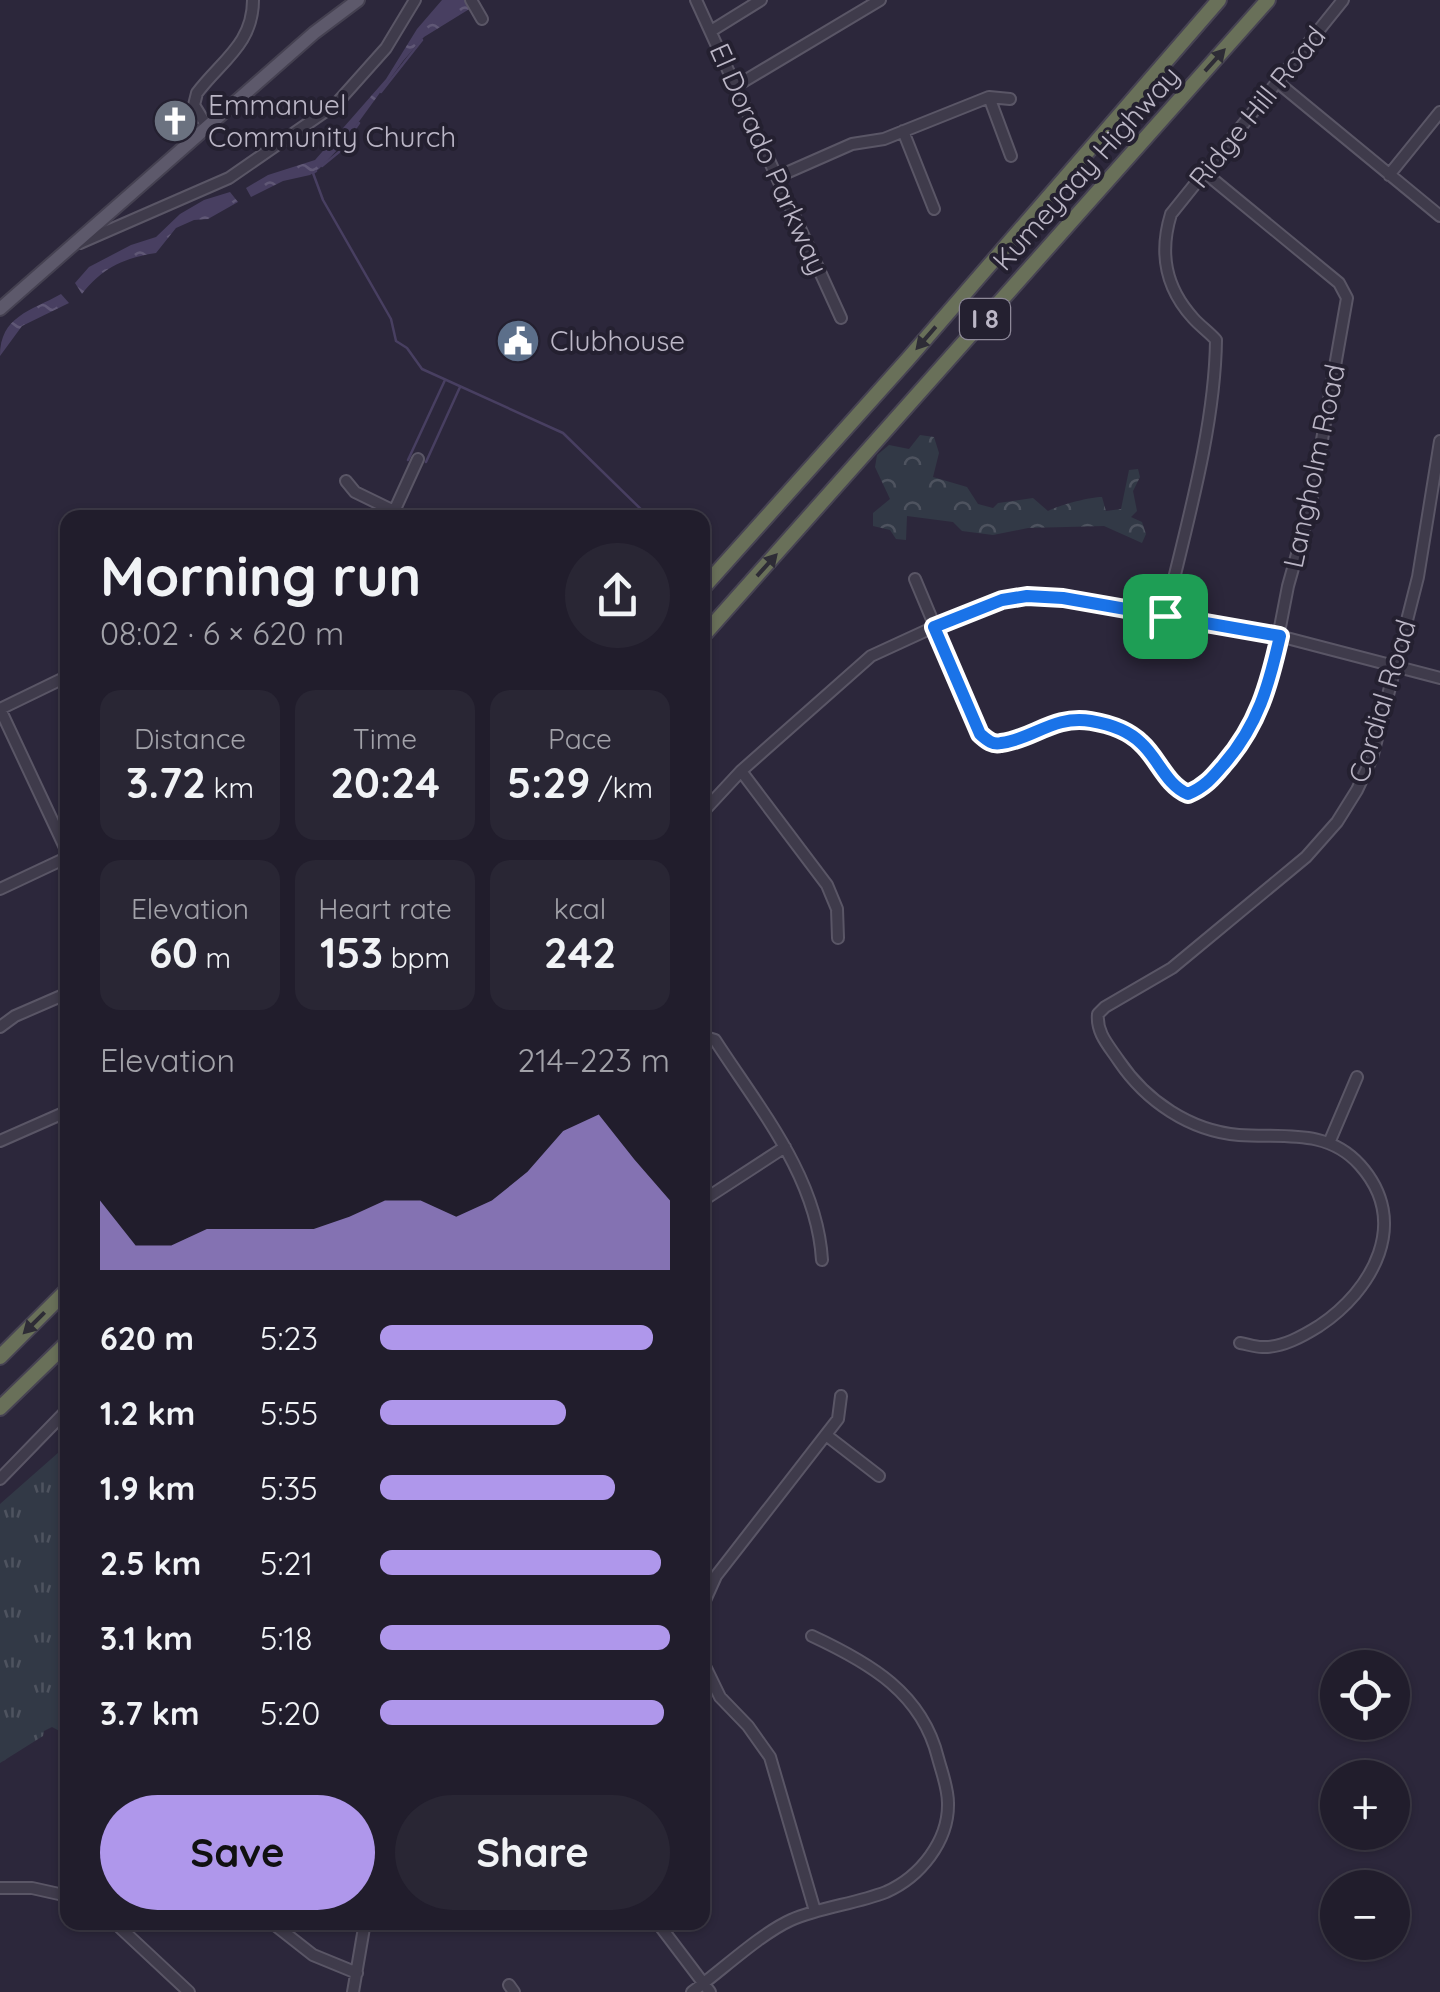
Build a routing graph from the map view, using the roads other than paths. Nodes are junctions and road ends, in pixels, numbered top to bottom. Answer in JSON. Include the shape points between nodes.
{"nodes":[{"id":1,"x":253,"y":0,"type":"edge"},
{"id":2,"x":358,"y":0,"type":"edge"},
{"id":3,"x":416,"y":0,"type":"edge"},
{"id":4,"x":471,"y":0,"type":"edge"},
{"id":5,"x":696,"y":0,"type":"edge"},
{"id":6,"x":761,"y":0,"type":"edge"},
{"id":7,"x":880,"y":0,"type":"edge"},
{"id":8,"x":1220,"y":0,"type":"edge"},
{"id":9,"x":1268,"y":0,"type":"edge"},
{"id":10,"x":1342,"y":0,"type":"edge"},
{"id":11,"x":482,"y":19,"type":"dead end"},
{"id":12,"x":710,"y":31,"type":"junction"},
{"id":13,"x":1276,"y":82,"type":"junction"},
{"id":14,"x":736,"y":86,"type":"junction"},
{"id":15,"x":989,"y":97,"type":"junction"},
{"id":16,"x":1010,"y":99,"type":"dead end"},
{"id":17,"x":1440,"y":112,"type":"edge"},
{"id":18,"x":208,"y":128,"type":"junction"},
{"id":19,"x":902,"y":131,"type":"junction"},
{"id":20,"x":1011,"y":156,"type":"dead end"},
{"id":21,"x":1204,"y":172,"type":"junction"},
{"id":22,"x":1388,"y":174,"type":"junction"},
{"id":23,"x":777,"y":177,"type":"junction"},
{"id":24,"x":934,"y":209,"type":"dead end"},
{"id":25,"x":1440,"y":216,"type":"edge"},
{"id":26,"x":70,"y":248,"type":"junction"},
{"id":27,"x":0,"y":309,"type":"edge"},
{"id":28,"x":842,"y":318,"type":"dead end"},
{"id":29,"x":1440,"y":441,"type":"edge"},
{"id":30,"x":418,"y":458,"type":"dead end"},
{"id":31,"x":346,"y":481,"type":"dead end"},
{"id":32,"x":385,"y":510,"type":"edge"},
{"id":33,"x":394,"y":510,"type":"edge"},
{"id":34,"x":915,"y":579,"type":"dead end"},
{"id":35,"x":710,"y":580,"type":"edge"},
{"id":36,"x":1165,"y":616,"type":"junction"},
{"id":37,"x":934,"y":627,"type":"junction"},
{"id":38,"x":710,"y":629,"type":"edge"},
{"id":39,"x":1280,"y":636,"type":"junction"},
{"id":40,"x":1396,"y":665,"type":"junction"},
{"id":41,"x":1440,"y":678,"type":"edge"},
{"id":42,"x":60,"y":680,"type":"edge"},
{"id":43,"x":0,"y":709,"type":"edge"},
{"id":44,"x":742,"y":771,"type":"junction"},
{"id":45,"x":710,"y":804,"type":"edge"},
{"id":46,"x":60,"y":839,"type":"edge"},
{"id":47,"x":60,"y":860,"type":"edge"},
{"id":48,"x":0,"y":888,"type":"edge"},
{"id":49,"x":838,"y":938,"type":"dead end"},
{"id":50,"x":60,"y":996,"type":"edge"},
{"id":51,"x":0,"y":1027,"type":"edge"},
{"id":52,"x":710,"y":1038,"type":"edge"},
{"id":53,"x":1357,"y":1077,"type":"dead end"},
{"id":54,"x":60,"y":1115,"type":"edge"},
{"id":55,"x":0,"y":1141,"type":"edge"},
{"id":56,"x":1329,"y":1143,"type":"junction"},
{"id":57,"x":785,"y":1147,"type":"junction"},
{"id":58,"x":710,"y":1196,"type":"edge"},
{"id":59,"x":822,"y":1260,"type":"dead end"},
{"id":60,"x":60,"y":1298,"type":"edge"},
{"id":61,"x":1240,"y":1343,"type":"dead end"},
{"id":62,"x":60,"y":1350,"type":"edge"},
{"id":63,"x":0,"y":1357,"type":"edge"},
{"id":64,"x":840,"y":1396,"type":"dead end"},
{"id":65,"x":0,"y":1408,"type":"edge"},
{"id":66,"x":60,"y":1417,"type":"edge"},
{"id":67,"x":826,"y":1435,"type":"junction"},
{"id":68,"x":879,"y":1476,"type":"dead end"},
{"id":69,"x":0,"y":1478,"type":"edge"},
{"id":70,"x":710,"y":1589,"type":"edge"},
{"id":71,"x":812,"y":1636,"type":"dead end"},
{"id":72,"x":710,"y":1676,"type":"edge"},
{"id":73,"x":0,"y":1888,"type":"edge"},
{"id":74,"x":60,"y":1894,"type":"edge"},
{"id":75,"x":815,"y":1910,"type":"junction"},
{"id":76,"x":123,"y":1930,"type":"edge"},
{"id":77,"x":281,"y":1930,"type":"edge"},
{"id":78,"x":364,"y":1930,"type":"edge"},
{"id":79,"x":663,"y":1930,"type":"edge"},
{"id":80,"x":357,"y":1973,"type":"junction"},
{"id":81,"x":706,"y":1988,"type":"edge"},
{"id":82,"x":189,"y":1992,"type":"edge"},
{"id":83,"x":354,"y":1992,"type":"edge"},
{"id":84,"x":692,"y":1992,"type":"edge"}],
"edges":[{"from":1,"to":18,"type":"street","via":[[246,35],[196,93],[194,105]]},
{"from":2,"to":18,"type":"main road"},
{"from":3,"to":26,"type":"street","via":[[386,48],[336,104],[229,178]]},
{"from":4,"to":11,"type":"street"},
{"from":5,"to":12,"type":"street","name":"El Dorado Parkway"},
{"from":6,"to":12,"type":"street"},
{"from":7,"to":14,"type":"street"},
{"from":8,"to":35,"type":"highway","name":"Kumeyaay Highway","number":"I 8","one_way":true},
{"from":38,"to":9,"type":"highway","name":"Kumeyaay Highway","number":"I 8","one_way":true},
{"from":10,"to":13,"type":"street","name":"Ridge Hill Road"},
{"from":12,"to":14,"type":"street","name":"El Dorado Parkway"},
{"from":13,"to":21,"type":"street","name":"Ridge Hill Road"},
{"from":13,"to":22,"type":"street"},
{"from":14,"to":23,"type":"street","name":"El Dorado Parkway"},
{"from":15,"to":16,"type":"street"},
{"from":15,"to":19,"type":"street"},
{"from":15,"to":20,"type":"street"},
{"from":17,"to":22,"type":"street"},
{"from":18,"to":26,"type":"main road"},
{"from":19,"to":23,"type":"street","via":[[852,144]]},
{"from":19,"to":24,"type":"street"},
{"from":21,"to":36,"type":"street","name":"Ridge Hill Road","via":[[1172,214],[1165,235],[1171,286],[1216,340],[1198,470]]},
{"from":21,"to":39,"type":"street","name":"Langholm Road","via":[[1339,282],[1347,298]]},
{"from":22,"to":25,"type":"street"},
{"from":23,"to":28,"type":"street","name":"El Dorado Parkway"},
{"from":26,"to":27,"type":"main road"},
{"from":29,"to":40,"type":"street","name":"Cordial Road"},
{"from":30,"to":33,"type":"street"},
{"from":31,"to":32,"type":"street"},
{"from":34,"to":37,"type":"street"},
{"from":36,"to":37,"type":"street","via":[[1027,596]]},
{"from":36,"to":39,"type":"street"},
{"from":37,"to":39,"type":"street","name":"Langholm Road","via":[[980,734],[991,743],[1054,722],[1104,723],[1142,743],[1188,794],[1203,788],[1244,741],[1267,694]]},
{"from":37,"to":44,"type":"street","via":[[871,656]]},
{"from":39,"to":40,"type":"street"},
{"from":40,"to":41,"type":"street"},
{"from":40,"to":56,"type":"street","name":"Cordial Road","via":[[1372,758],[1324,840],[1172,968],[1098,1014],[1098,1029],[1130,1077],[1166,1110],[1220,1132],[1301,1134]]},
{"from":42,"to":43,"type":"street"},
{"from":43,"to":46,"type":"street"},
{"from":44,"to":45,"type":"street"},
{"from":44,"to":49,"type":"street","via":[[827,885]]},
{"from":47,"to":48,"type":"street"},
{"from":50,"to":51,"type":"street"},
{"from":52,"to":57,"type":"street"},
{"from":53,"to":56,"type":"street"},
{"from":54,"to":55,"type":"street"},
{"from":56,"to":61,"type":"street","via":[[1361,1166],[1379,1197],[1379,1260],[1364,1286],[1311,1331],[1264,1348]]},
{"from":57,"to":58,"type":"street"},
{"from":57,"to":59,"type":"street","via":[[808,1193]]},
{"from":60,"to":63,"type":"highway","one_way":true},
{"from":62,"to":65,"type":"highway"},
{"from":64,"to":67,"type":"street","via":[[838,1419]]},
{"from":66,"to":69,"type":"street"},
{"from":67,"to":68,"type":"street"},
{"from":67,"to":70,"type":"street"},
{"from":71,"to":75,"type":"street","via":[[856,1656],[916,1706],[934,1739],[948,1808],[935,1851],[909,1878],[882,1893]]},
{"from":72,"to":75,"type":"street","via":[[770,1757]]},
{"from":73,"to":74,"type":"street"},
{"from":75,"to":81,"type":"street","via":[[786,1922]]},
{"from":76,"to":82,"type":"street"},
{"from":77,"to":80,"type":"street","via":[[313,1955]]},
{"from":78,"to":80,"type":"street"},
{"from":79,"to":81,"type":"street"},
{"from":80,"to":83,"type":"street"},
{"from":81,"to":84,"type":"street"}]}
